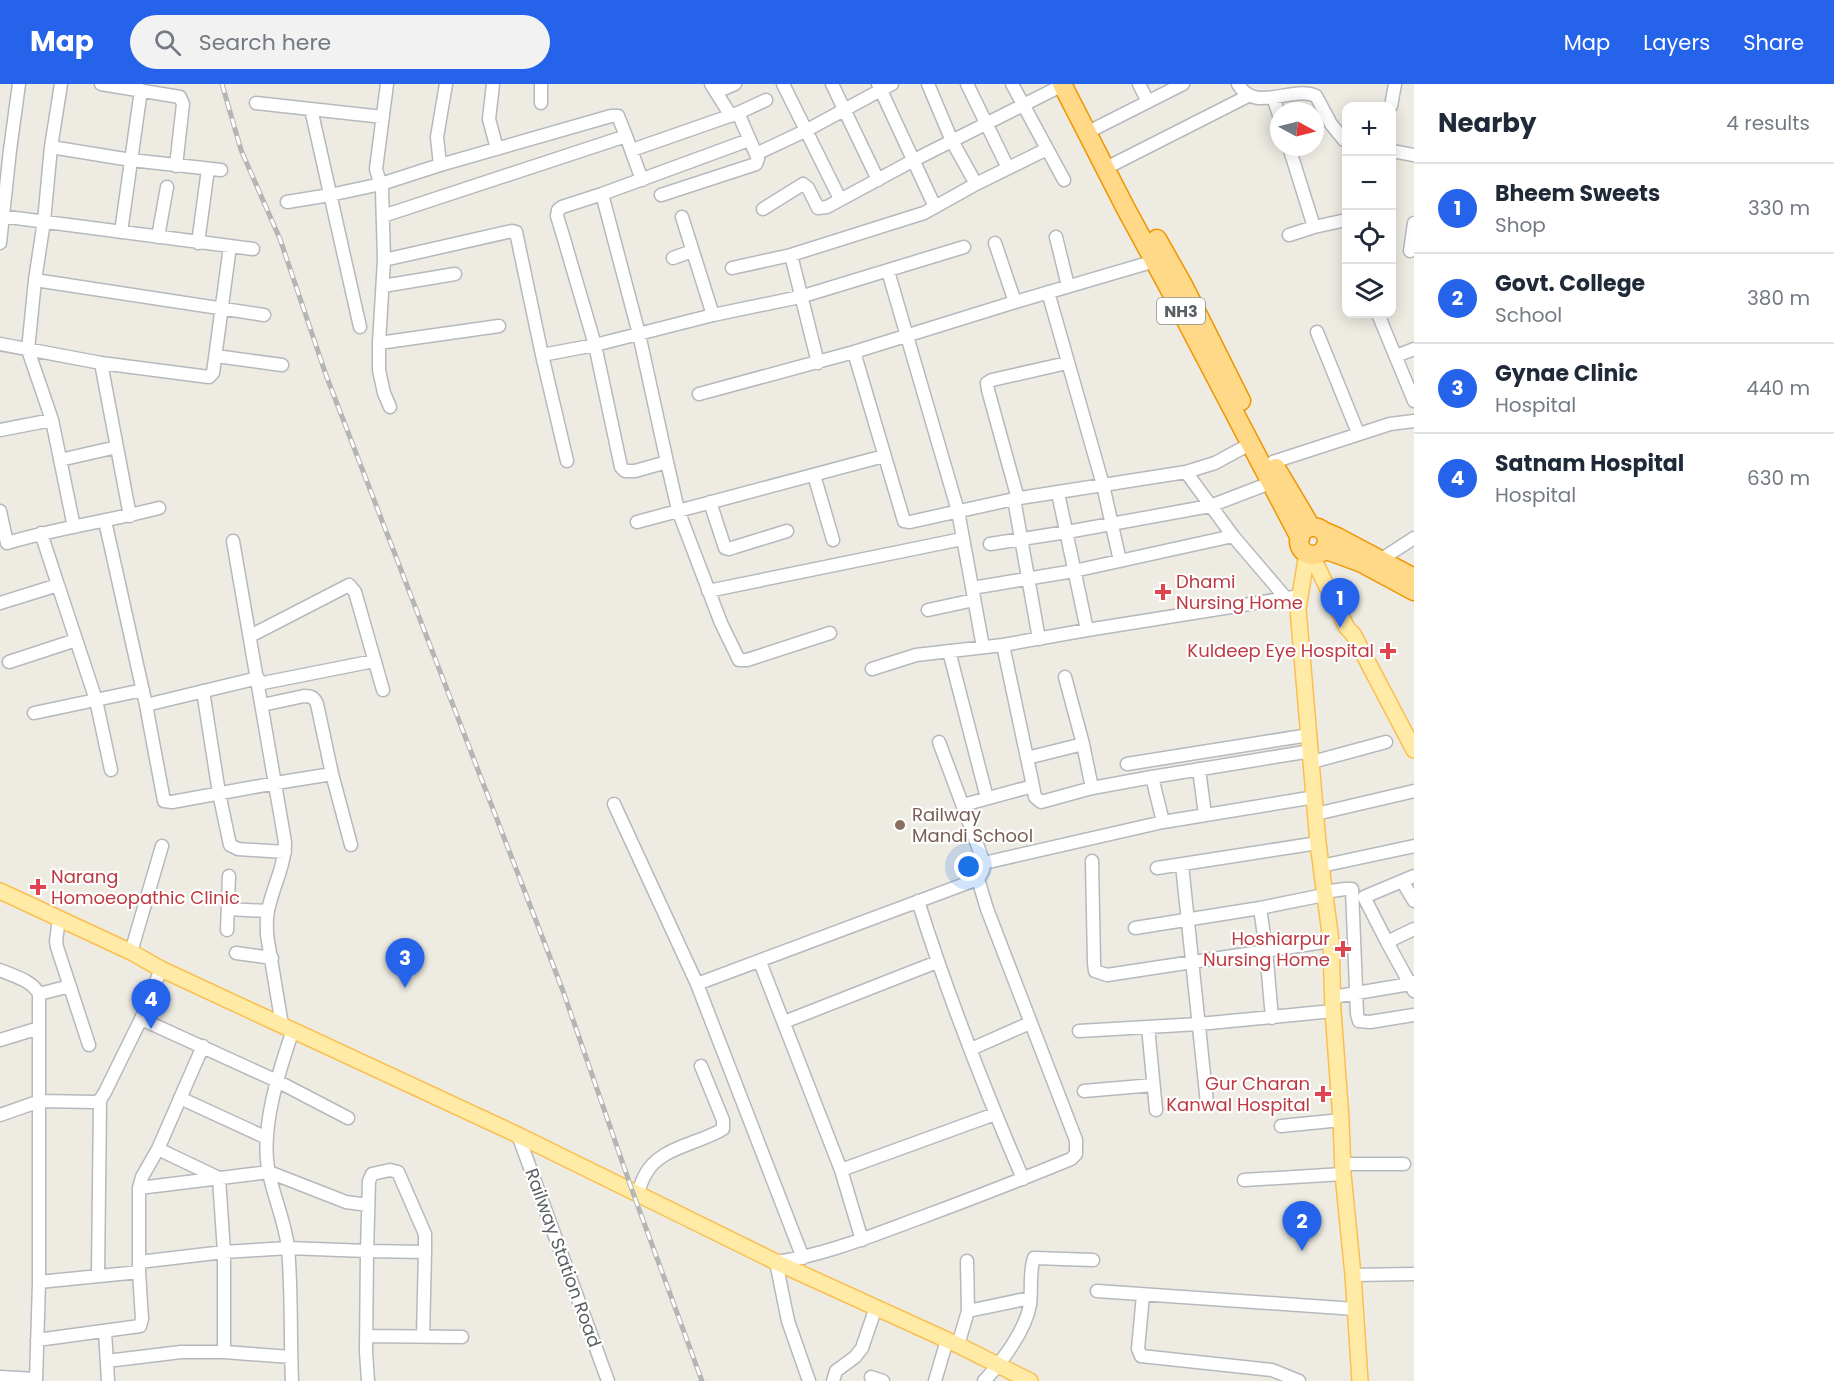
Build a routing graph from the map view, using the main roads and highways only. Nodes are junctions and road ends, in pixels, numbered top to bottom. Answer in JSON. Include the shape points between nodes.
{"nodes":[{"id":1,"x":1067,"y":84,"type":"edge"},
{"id":2,"x":1111,"y":166,"type":"junction"},
{"id":3,"x":1313,"y":540,"type":"junction"},
{"id":4,"x":1414,"y":578,"type":"edge"},
{"id":5,"x":1414,"y":591,"type":"edge"},
{"id":6,"x":1414,"y":750,"type":"edge"},
{"id":7,"x":0,"y":891,"type":"edge"},
{"id":8,"x":1029,"y":1381,"type":"edge"},
{"id":9,"x":1360,"y":1381,"type":"edge"}],
"edges":[{"from":1,"to":2,"type":"highway","number":"NH3"},
{"from":1,"to":2,"type":"highway","number":"NH3","via":[[1096,128]]},
{"from":2,"to":3,"type":"highway","number":"NH3","via":[[1183,285]]},
{"from":2,"to":3,"type":"highway","number":"NH3","via":[[1126,209],[1270,483]]},
{"from":3,"to":4,"type":"highway","via":[[1380,560]]},
{"from":3,"to":5,"type":"highway"},
{"from":3,"to":6,"type":"main road","via":[[1351,618],[1353,634]]},
{"from":3,"to":9,"type":"main road","via":[[1295,600],[1331,941],[1343,1169]]},
{"from":7,"to":8,"type":"main road"}]}
